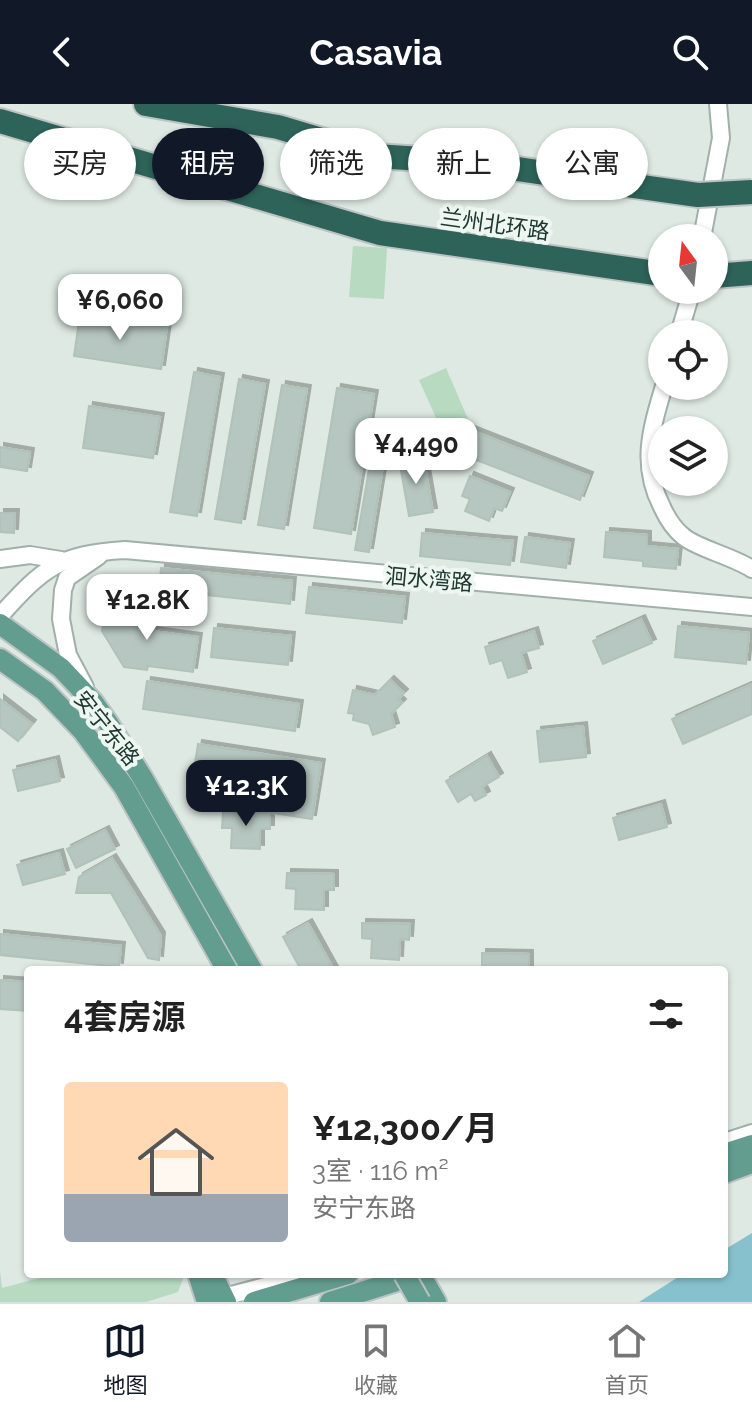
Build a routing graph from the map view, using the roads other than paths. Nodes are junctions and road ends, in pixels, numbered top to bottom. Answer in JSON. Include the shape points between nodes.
{"nodes":[{"id":1,"x":146,"y":104,"type":"edge"},
{"id":2,"x":718,"y":104,"type":"edge"},
{"id":3,"x":0,"y":121,"type":"edge"},
{"id":4,"x":752,"y":192,"type":"edge"},
{"id":5,"x":705,"y":224,"type":"edge"},
{"id":6,"x":648,"y":272,"type":"edge"},
{"id":7,"x":752,"y":273,"type":"edge"},
{"id":8,"x":728,"y":275,"type":"edge"},
{"id":9,"x":660,"y":400,"type":"edge"},
{"id":10,"x":105,"y":551,"type":"junction"},
{"id":11,"x":0,"y":559,"type":"edge"},
{"id":12,"x":61,"y":560,"type":"junction"},
{"id":13,"x":752,"y":569,"type":"edge"},
{"id":14,"x":752,"y":607,"type":"edge"},
{"id":15,"x":0,"y":616,"type":"edge"},
{"id":16,"x":0,"y":624,"type":"edge"},
{"id":17,"x":0,"y":659,"type":"edge"},
{"id":18,"x":93,"y":702,"type":"junction"},
{"id":19,"x":225,"y":966,"type":"edge"},
{"id":20,"x":250,"y":966,"type":"edge"},
{"id":21,"x":752,"y":1133,"type":"edge"},
{"id":22,"x":728,"y":1141,"type":"edge"},
{"id":23,"x":752,"y":1145,"type":"edge"},
{"id":24,"x":728,"y":1153,"type":"edge"},
{"id":25,"x":752,"y":1163,"type":"edge"},
{"id":26,"x":728,"y":1172,"type":"edge"},
{"id":27,"x":201,"y":1278,"type":"edge"},
{"id":28,"x":213,"y":1278,"type":"edge"},
{"id":29,"x":297,"y":1278,"type":"edge"},
{"id":30,"x":335,"y":1278,"type":"edge"},
{"id":31,"x":406,"y":1278,"type":"edge"},
{"id":32,"x":406,"y":1278,"type":"edge"},
{"id":33,"x":421,"y":1278,"type":"edge"},
{"id":34,"x":216,"y":1301,"type":"edge"},
{"id":35,"x":200,"y":1302,"type":"edge"},
{"id":36,"x":254,"y":1302,"type":"edge"},
{"id":37,"x":330,"y":1302,"type":"edge"},
{"id":38,"x":420,"y":1302,"type":"edge"},
{"id":39,"x":436,"y":1302,"type":"edge"}],
"edges":[{"from":1,"to":4,"type":"highway","bridge":true,"via":[[278,127],[375,156],[470,162],[698,195]]},
{"from":2,"to":5,"type":"street","via":[[721,138]]},
{"from":3,"to":6,"type":"highway","name":"兰州北环路","via":[[380,233]]},
{"from":7,"to":8,"type":"highway"},
{"from":9,"to":13,"type":"street","via":[[649,466],[667,518],[685,538]]},
{"from":10,"to":12,"type":"street","name":"洄水湾路"},
{"from":10,"to":14,"type":"street","name":"洄水湾路"},
{"from":10,"to":18,"type":"street","via":[[67,578],[63,590],[61,619],[68,655]]},
{"from":11,"to":12,"type":"street","name":"洄水湾路","via":[[30,555]]},
{"from":12,"to":15,"type":"street","name":"洄水湾路","via":[[31,581]]},
{"from":16,"to":18,"type":"main road","via":[[61,668]]},
{"from":17,"to":19,"type":"main road","name":"安宁东路","via":[[45,691],[124,787]]},
{"from":18,"to":20,"type":"main road"},
{"from":21,"to":22,"type":"street"},
{"from":23,"to":24,"type":"main road"},
{"from":25,"to":26,"type":"main road"},
{"from":27,"to":34,"type":"main road"},
{"from":28,"to":34,"type":"main road"},
{"from":29,"to":34,"type":"street"},
{"from":30,"to":36,"type":"main road"},
{"from":31,"to":38,"type":"main road","bridge":true},
{"from":32,"to":37,"type":"main road"},
{"from":33,"to":39,"type":"main road"},
{"from":34,"to":35,"type":"street"}]}
